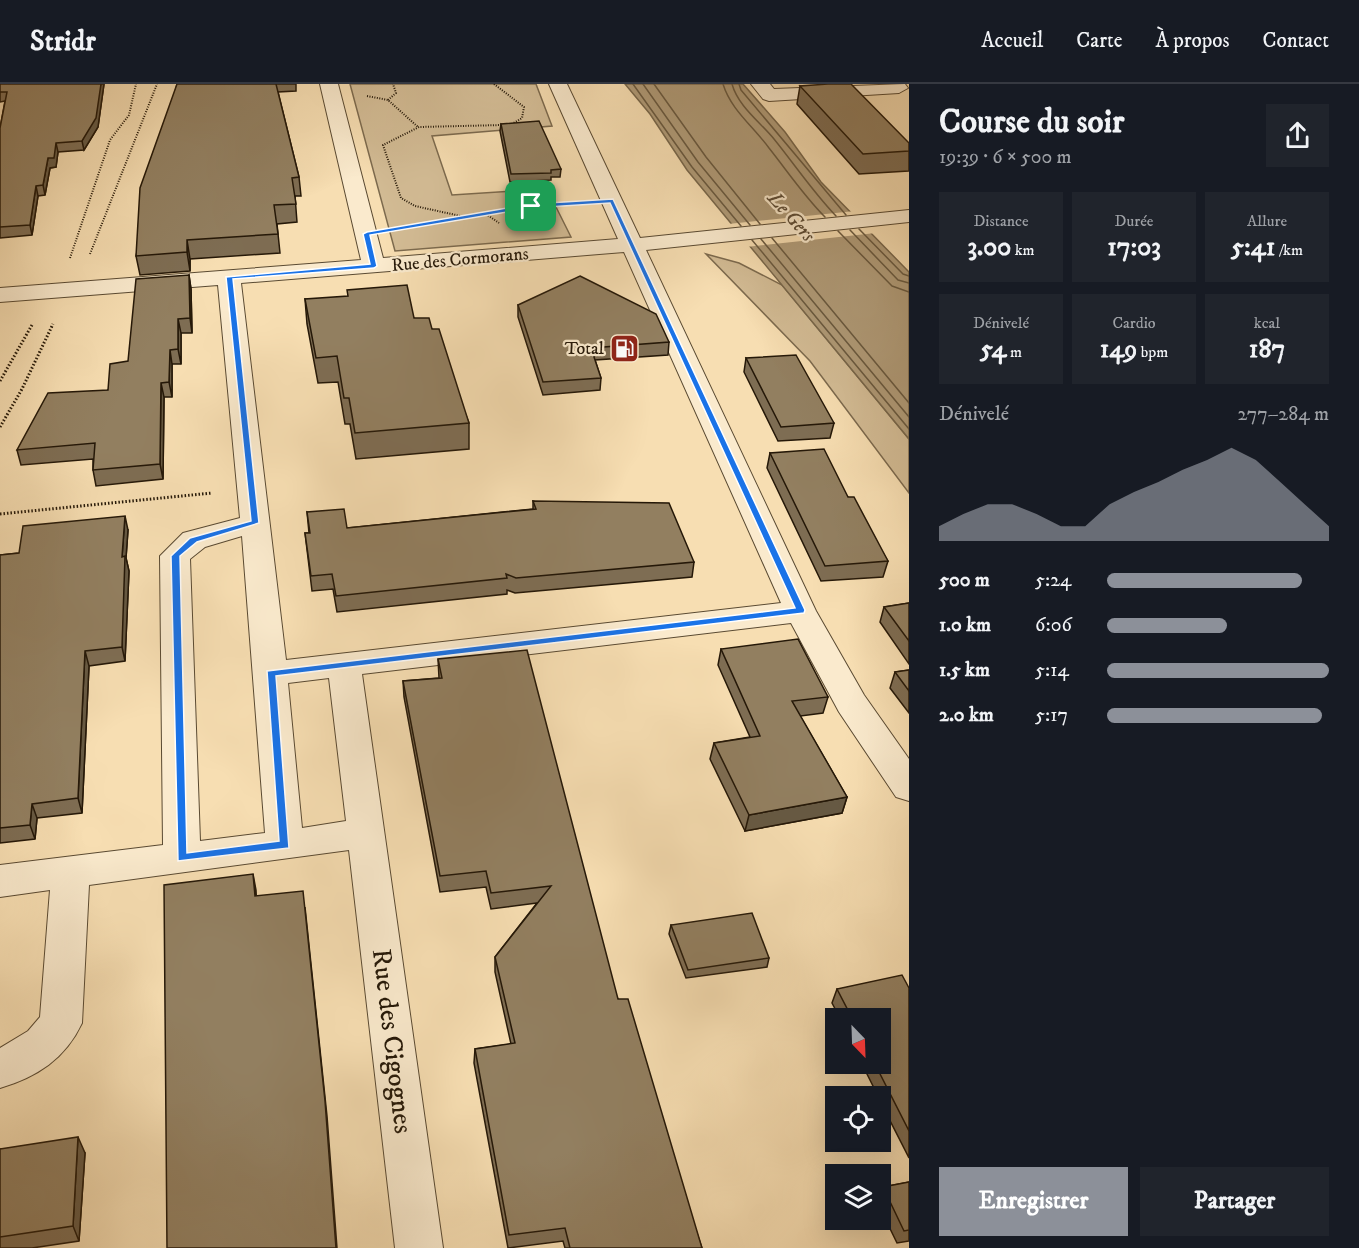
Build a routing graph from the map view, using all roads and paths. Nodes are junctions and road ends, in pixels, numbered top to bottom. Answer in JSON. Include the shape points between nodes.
{"nodes":[{"id":1,"x":136,"y":84,"type":"edge"},
{"id":2,"x":157,"y":84,"type":"edge"},
{"id":3,"x":393,"y":84,"type":"edge"},
{"id":4,"x":494,"y":84,"type":"edge"},
{"id":5,"x":558,"y":84,"type":"edge"},
{"id":6,"x":760,"y":84,"type":"edge"},
{"id":7,"x":330,"y":88,"type":"edge"},
{"id":8,"x":901,"y":91,"type":"edge"},
{"id":9,"x":388,"y":100,"type":"junction"},
{"id":10,"x":419,"y":127,"type":"junction"},
{"id":11,"x":613,"y":201,"type":"junction"},
{"id":12,"x":909,"y":216,"type":"edge"},
{"id":13,"x":465,"y":217,"type":"junction"},
{"id":14,"x":367,"y":234,"type":"junction"},
{"id":15,"x":633,"y":245,"type":"junction"},
{"id":16,"x":69,"y":261,"type":"dead end"},
{"id":17,"x":86,"y":264,"type":"dead end"},
{"id":18,"x":374,"y":266,"type":"junction"},
{"id":19,"x":229,"y":277,"type":"junction"},
{"id":20,"x":0,"y":295,"type":"edge"},
{"id":21,"x":35,"y":321,"type":"dead end"},
{"id":22,"x":53,"y":322,"type":"dead end"},
{"id":23,"x":0,"y":381,"type":"edge"},
{"id":24,"x":0,"y":427,"type":"edge"},
{"id":25,"x":252,"y":489,"type":"junction"},
{"id":26,"x":0,"y":514,"type":"edge"},
{"id":27,"x":255,"y":523,"type":"junction"},
{"id":28,"x":800,"y":610,"type":"junction"},
{"id":29,"x":344,"y":665,"type":"junction"},
{"id":30,"x":271,"y":673,"type":"junction"},
{"id":31,"x":909,"y":787,"type":"edge"},
{"id":32,"x":367,"y":833,"type":"junction"},
{"id":33,"x":285,"y":845,"type":"junction"},
{"id":34,"x":182,"y":858,"type":"junction"},
{"id":35,"x":71,"y":872,"type":"junction"},
{"id":36,"x":0,"y":881,"type":"edge"},
{"id":37,"x":0,"y":1068,"type":"edge"},
{"id":38,"x":419,"y":1248,"type":"edge"}],
"edges":[{"from":1,"to":16,"type":"path","via":[[129,115],[110,140]]},
{"from":2,"to":17,"type":"path"},
{"from":3,"to":9,"type":"path","via":[[396,93]]},
{"from":4,"to":10,"type":"path","via":[[524,107],[522,118],[504,126]]},
{"from":5,"to":11,"type":"street"},
{"from":6,"to":8,"type":"street","via":[[769,94]]},
{"from":7,"to":9,"type":"path"},
{"from":7,"to":14,"type":"street"},
{"from":9,"to":10,"type":"path"},
{"from":10,"to":13,"type":"path","via":[[383,145],[401,198],[415,206]]},
{"from":11,"to":13,"type":"path","via":[[531,206]]},
{"from":11,"to":15,"type":"street"},
{"from":12,"to":15,"type":"street","name":"Rue des Cormorans"},
{"from":13,"to":14,"type":"path"},
{"from":14,"to":18,"type":"street"},
{"from":15,"to":18,"type":"street","name":"Rue des Cormorans"},
{"from":15,"to":28,"type":"street"},
{"from":18,"to":19,"type":"street","name":"Rue des Cormorans"},
{"from":19,"to":20,"type":"street","name":"Rue des Cormorans"},
{"from":19,"to":25,"type":"street"},
{"from":21,"to":23,"type":"path"},
{"from":22,"to":24,"type":"path"},
{"from":25,"to":26,"type":"path"},
{"from":25,"to":27,"type":"street"},
{"from":27,"to":30,"type":"street"},
{"from":27,"to":34,"type":"street","via":[[194,540],[175,556]]},
{"from":28,"to":29,"type":"street"},
{"from":28,"to":31,"type":"street","via":[[851,704]]},
{"from":29,"to":30,"type":"street"},
{"from":29,"to":32,"type":"street","name":"Rue des Cigognes"},
{"from":30,"to":33,"type":"street"},
{"from":32,"to":33,"type":"street"},
{"from":32,"to":38,"type":"street","name":"Rue des Cigognes"},
{"from":33,"to":34,"type":"street"},
{"from":34,"to":35,"type":"street"},
{"from":35,"to":36,"type":"street"},
{"from":35,"to":37,"type":"street","via":[[61,1023],[43,1046],[18,1063]]}]}
